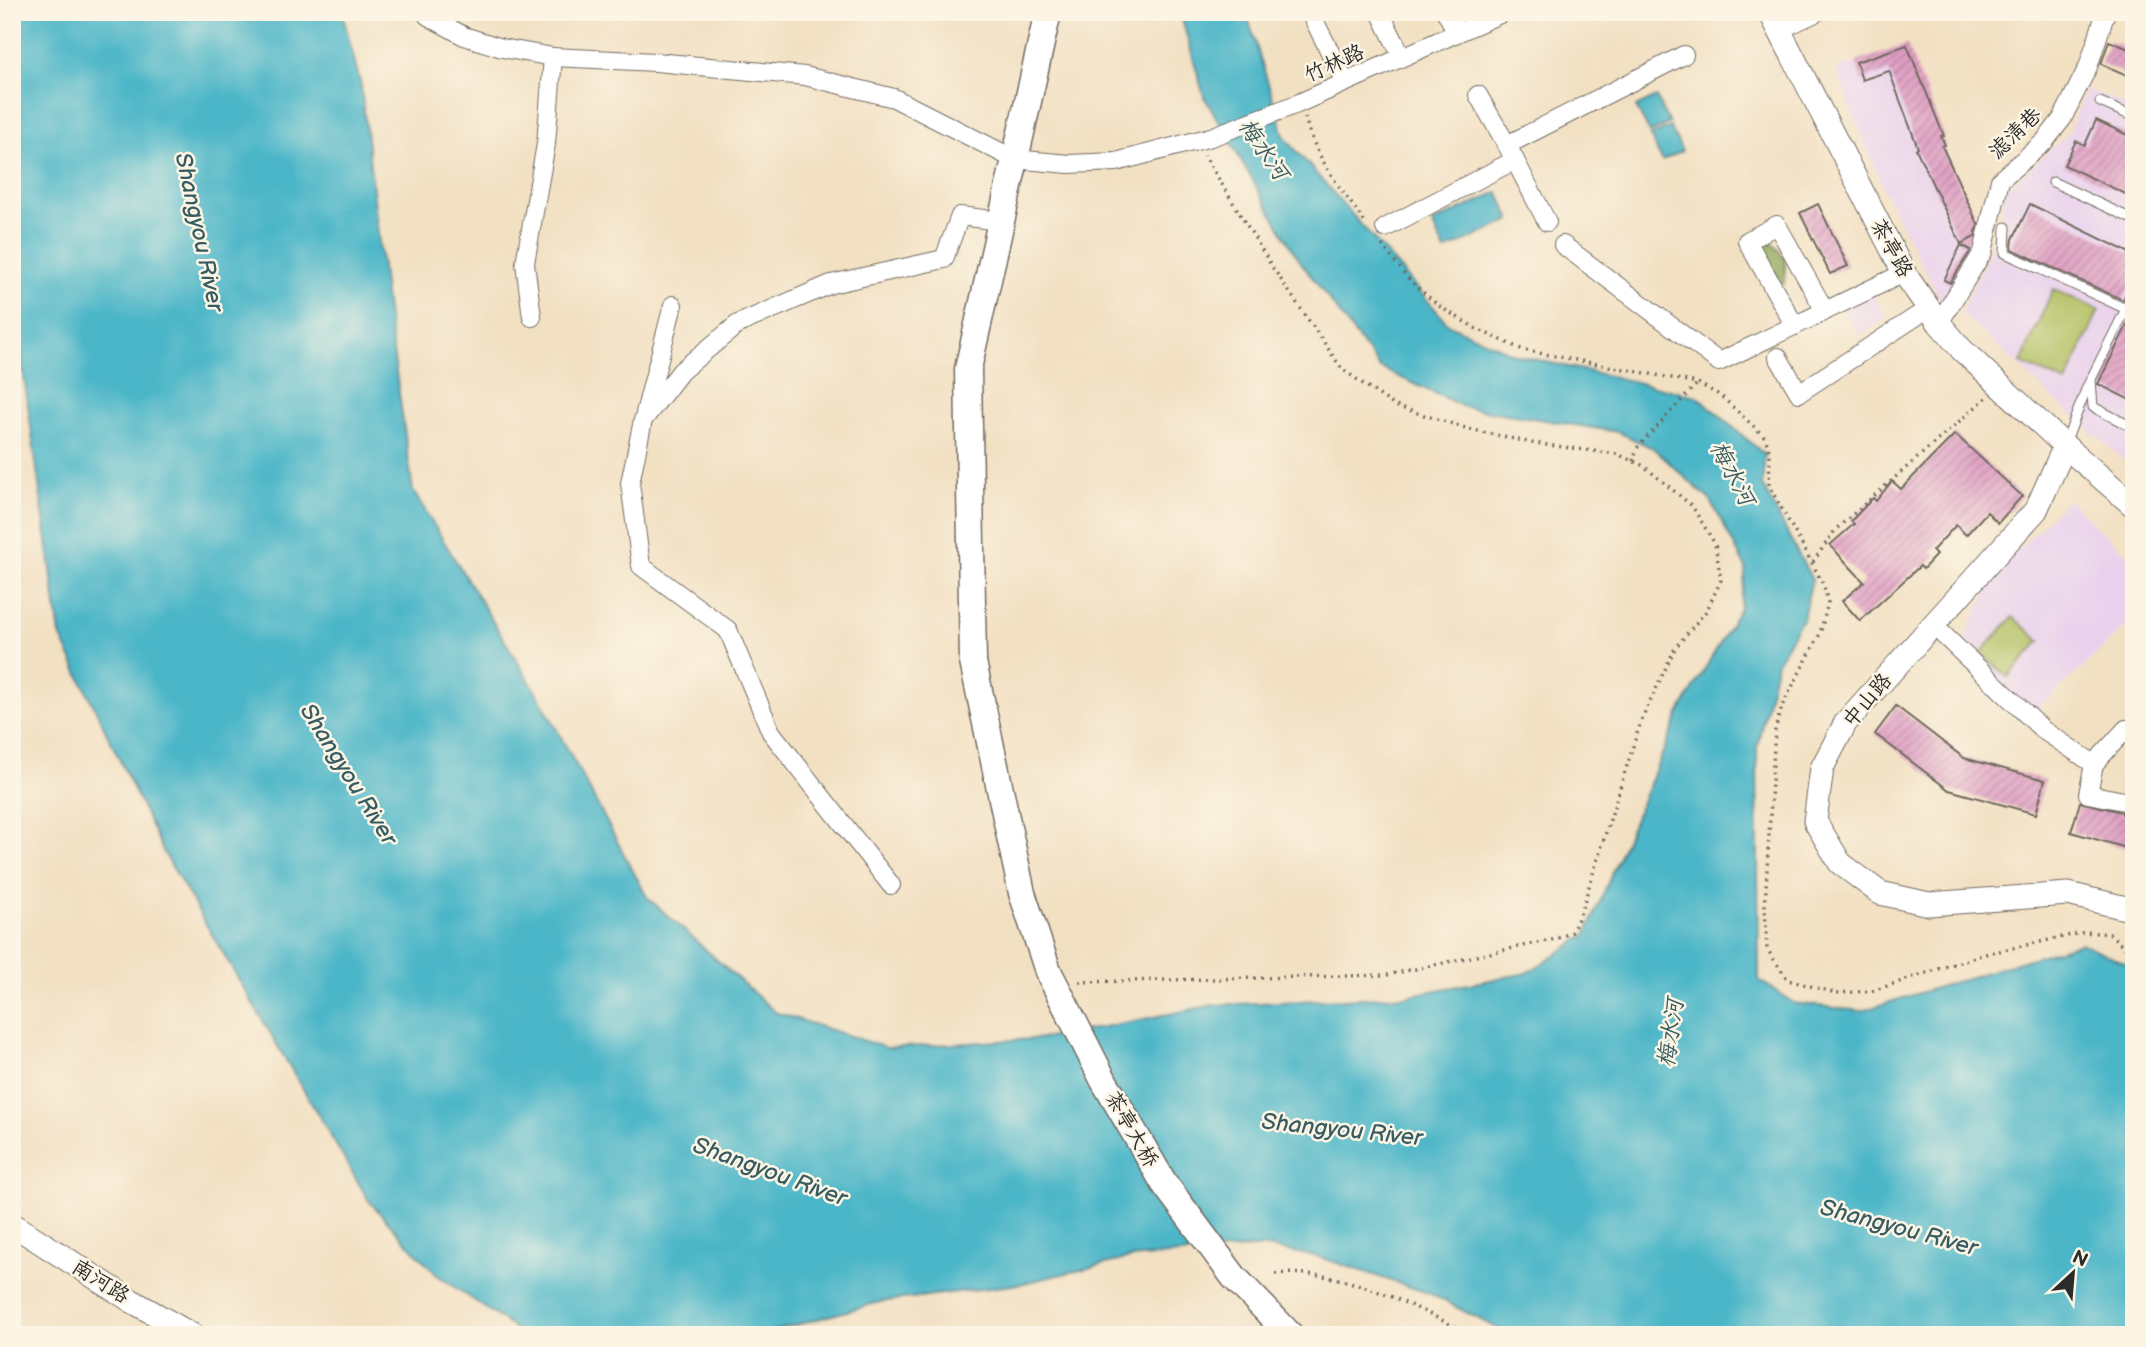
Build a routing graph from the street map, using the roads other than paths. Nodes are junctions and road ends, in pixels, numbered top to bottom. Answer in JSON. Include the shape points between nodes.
{"nodes":[{"id":1,"x":426,"y":12,"type":"edge"},
{"id":2,"x":1048,"y":12,"type":"edge"},
{"id":3,"x":1310,"y":12,"type":"edge"},
{"id":4,"x":1380,"y":12,"type":"edge"},
{"id":5,"x":1446,"y":12,"type":"edge"},
{"id":6,"x":1504,"y":12,"type":"edge"},
{"id":7,"x":1817,"y":12,"type":"edge"},
{"id":8,"x":2106,"y":12,"type":"edge"},
{"id":9,"x":1774,"y":21,"type":"edge"},
{"id":10,"x":1457,"y":33,"type":"junction"},
{"id":11,"x":1684,"y":55,"type":"dead end"},
{"id":12,"x":553,"y":57,"type":"junction"},
{"id":13,"x":1402,"y":57,"type":"junction"},
{"id":14,"x":1345,"y":82,"type":"junction"},
{"id":15,"x":1478,"y":95,"type":"dead end"},
{"id":16,"x":2100,"y":102,"type":"dead end"},
{"id":17,"x":2134,"y":117,"type":"edge"},
{"id":18,"x":1511,"y":153,"type":"junction"},
{"id":19,"x":1014,"y":159,"type":"junction"},
{"id":20,"x":2053,"y":182,"type":"dead end"},
{"id":21,"x":2134,"y":220,"type":"edge"},
{"id":22,"x":1000,"y":221,"type":"junction"},
{"id":23,"x":1547,"y":222,"type":"dead end"},
{"id":24,"x":2006,"y":227,"type":"dead end"},
{"id":25,"x":1378,"y":232,"type":"road end"},
{"id":26,"x":1563,"y":245,"type":"dead end"},
{"id":27,"x":1903,"y":273,"type":"junction"},
{"id":28,"x":2134,"y":293,"type":"edge"},
{"id":29,"x":673,"y":305,"type":"dead end"},
{"id":30,"x":2126,"y":309,"type":"junction"},
{"id":31,"x":1825,"y":311,"type":"junction"},
{"id":32,"x":532,"y":317,"type":"dead end"},
{"id":33,"x":1928,"y":320,"type":"junction"},
{"id":34,"x":1795,"y":326,"type":"junction"},
{"id":35,"x":1778,"y":357,"type":"dead end"},
{"id":36,"x":2091,"y":379,"type":"junction"},
{"id":37,"x":643,"y":420,"type":"junction"},
{"id":38,"x":2134,"y":428,"type":"edge"},
{"id":39,"x":2064,"y":446,"type":"junction"},
{"id":40,"x":2134,"y":506,"type":"edge"},
{"id":41,"x":1933,"y":625,"type":"junction"},
{"id":42,"x":2134,"y":730,"type":"edge"},
{"id":43,"x":2094,"y":764,"type":"junction"},
{"id":44,"x":2134,"y":803,"type":"edge"},
{"id":45,"x":891,"y":885,"type":"dead end"},
{"id":46,"x":2134,"y":910,"type":"edge"},
{"id":47,"x":12,"y":1224,"type":"edge"},
{"id":48,"x":192,"y":1335,"type":"edge"},
{"id":49,"x":1290,"y":1335,"type":"edge"}],
"edges":[{"from":1,"to":12,"type":"street","via":[[464,36]]},
{"from":2,"to":19,"type":"main road","name":"茶亭大桥"},
{"from":3,"to":14,"type":"street"},
{"from":4,"to":13,"type":"street"},
{"from":5,"to":10,"type":"street"},
{"from":6,"to":10,"type":"street","name":"竹林路"},
{"from":7,"to":9,"type":"street"},
{"from":8,"to":33,"type":"street","name":"滤清巷","via":[[2088,67],[2063,119],[2000,180],[1983,252]]},
{"from":9,"to":27,"type":"street","name":"茶亭路"},
{"from":10,"to":13,"type":"street","name":"竹林路"},
{"from":11,"to":18,"type":"street"},
{"from":12,"to":19,"type":"street","via":[[806,76],[894,98]]},
{"from":12,"to":32,"type":"street","via":[[546,144],[526,263]]},
{"from":13,"to":14,"type":"street","name":"竹林路"},
{"from":14,"to":19,"type":"street","name":"竹林路","via":[[1204,139],[1116,162]]},
{"from":15,"to":18,"type":"street"},
{"from":16,"to":17,"type":"lane"},
{"from":18,"to":23,"type":"street"},
{"from":18,"to":25,"type":"street"},
{"from":19,"to":22,"type":"main road","name":"茶亭大桥"},
{"from":20,"to":21,"type":"lane"},
{"from":22,"to":37,"type":"street","via":[[960,216],[944,259],[831,285],[738,324],[681,371]]},
{"from":22,"to":49,"type":"main road","name":"茶亭大桥","via":[[968,369],[973,662],[1022,893],[1048,971],[1104,1081],[1164,1183],[1234,1277]]},
{"from":24,"to":30,"type":"lane","via":[[2005,253]]},
{"from":26,"to":34,"type":"street","via":[[1719,362]]},
{"from":27,"to":31,"type":"street"},
{"from":27,"to":33,"type":"street","name":"茶亭路"},
{"from":28,"to":30,"type":"lane"},
{"from":29,"to":37,"type":"street"},
{"from":30,"to":36,"type":"lane"},
{"from":31,"to":34,"type":"street"},
{"from":31,"to":34,"type":"street","via":[[1777,225],[1747,241]]},
{"from":33,"to":35,"type":"street","via":[[1799,393]]},
{"from":33,"to":39,"type":"street","name":"茶亭路"},
{"from":36,"to":38,"type":"lane","via":[[2093,408]]},
{"from":36,"to":39,"type":"lane"},
{"from":37,"to":45,"type":"street","via":[[630,483],[641,566],[728,630],[771,733]]},
{"from":39,"to":40,"type":"street","name":"茶亭路"},
{"from":39,"to":41,"type":"street","name":"中山路","via":[[2036,510]]},
{"from":41,"to":43,"type":"street","via":[[2043,730]]},
{"from":41,"to":46,"type":"street","name":"中山路","via":[[1846,722],[1822,768],[1815,821],[1840,863],[1880,893],[1929,904],[2068,894]]},
{"from":42,"to":43,"type":"street","via":[[2126,729]]},
{"from":43,"to":44,"type":"street","via":[[2088,794]]},
{"from":47,"to":48,"type":"street","name":"南河路"}]}
